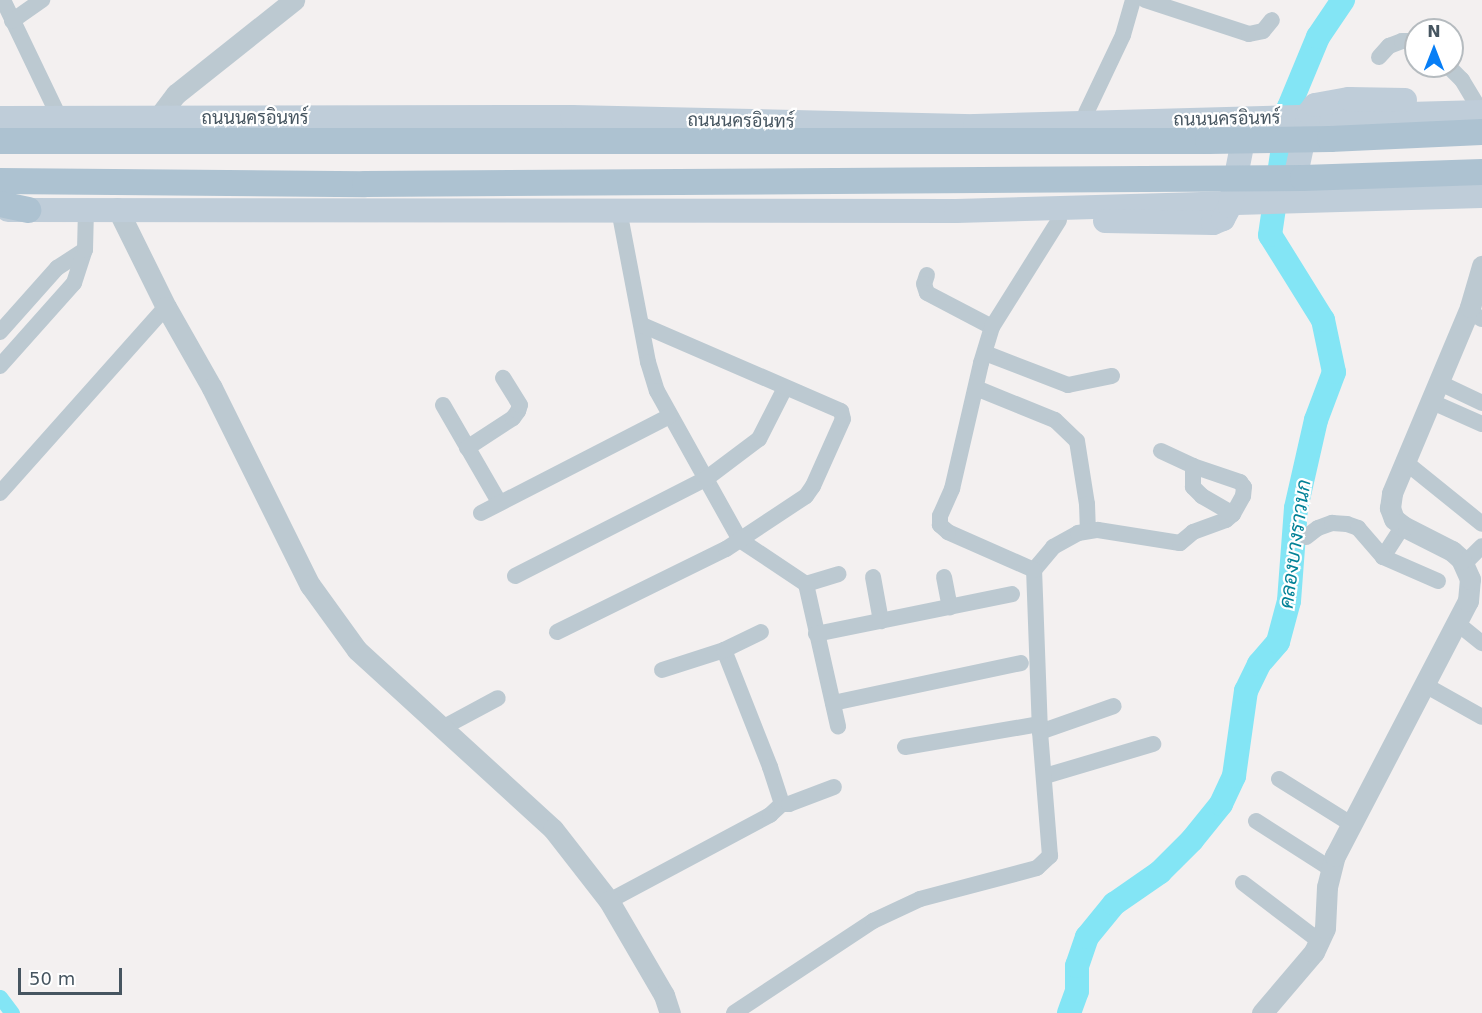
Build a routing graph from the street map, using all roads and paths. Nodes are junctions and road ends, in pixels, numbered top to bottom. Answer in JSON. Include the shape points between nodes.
{"nodes":[{"id":1,"x":42,"y":0,"type":"edge"},
{"id":2,"x":294,"y":0,"type":"edge"},
{"id":3,"x":1133,"y":0,"type":"edge"},
{"id":4,"x":1144,"y":0,"type":"edge"},
{"id":5,"x":2,"y":1,"type":"edge"},
{"id":6,"x":1272,"y":20,"type":"dead end"},
{"id":7,"x":12,"y":21,"type":"junction"},
{"id":8,"x":1404,"y":41,"type":"edge"},
{"id":9,"x":1379,"y":57,"type":"dead end"},
{"id":10,"x":1460,"y":78,"type":"edge"},
{"id":11,"x":1480,"y":106,"type":"edge"},
{"id":12,"x":1086,"y":113,"type":"junction"},
{"id":13,"x":0,"y":118,"type":"edge"},
{"id":14,"x":60,"y":118,"type":"junction"},
{"id":15,"x":157,"y":118,"type":"junction"},
{"id":16,"x":975,"y":126,"type":"junction"},
{"id":17,"x":1331,"y":128,"type":"junction"},
{"id":18,"x":1208,"y":130,"type":"junction"},
{"id":19,"x":1482,"y":132,"type":"edge"},
{"id":20,"x":0,"y":141,"type":"edge"},
{"id":21,"x":1482,"y":172,"type":"edge"},
{"id":22,"x":0,"y":181,"type":"edge"},
{"id":23,"x":1216,"y":190,"type":"junction"},
{"id":24,"x":1303,"y":190,"type":"junction"},
{"id":25,"x":1482,"y":197,"type":"edge"},
{"id":26,"x":0,"y":204,"type":"edge"},
{"id":27,"x":86,"y":208,"type":"junction"},
{"id":28,"x":117,"y":208,"type":"junction"},
{"id":29,"x":0,"y":210,"type":"edge"},
{"id":30,"x":28,"y":210,"type":"junction"},
{"id":31,"x":619,"y":210,"type":"junction"},
{"id":32,"x":956,"y":211,"type":"junction"},
{"id":33,"x":1059,"y":220,"type":"junction"},
{"id":34,"x":85,"y":250,"type":"junction"},
{"id":35,"x":1482,"y":266,"type":"edge"},
{"id":36,"x":927,"y":275,"type":"dead end"},
{"id":37,"x":30,"y":298,"type":"junction"},
{"id":38,"x":166,"y":307,"type":"junction"},
{"id":39,"x":47,"y":314,"type":"junction"},
{"id":40,"x":1475,"y":315,"type":"edge"},
{"id":41,"x":642,"y":325,"type":"junction"},
{"id":42,"x":992,"y":327,"type":"junction"},
{"id":43,"x":0,"y":332,"type":"edge"},
{"id":44,"x":985,"y":353,"type":"junction"},
{"id":45,"x":0,"y":366,"type":"edge"},
{"id":46,"x":1112,"y":376,"type":"dead end"},
{"id":47,"x":503,"y":378,"type":"dead end"},
{"id":48,"x":1438,"y":382,"type":"junction"},
{"id":49,"x":785,"y":388,"type":"junction"},
{"id":50,"x":976,"y":388,"type":"junction"},
{"id":51,"x":1430,"y":401,"type":"junction"},
{"id":52,"x":1482,"y":403,"type":"edge"},
{"id":53,"x":443,"y":405,"type":"dead end"},
{"id":54,"x":670,"y":416,"type":"junction"},
{"id":55,"x":1482,"y":424,"type":"edge"},
{"id":56,"x":467,"y":448,"type":"junction"},
{"id":57,"x":1161,"y":451,"type":"dead end"},
{"id":58,"x":1404,"y":461,"type":"junction"},
{"id":59,"x":1193,"y":466,"type":"junction"},
{"id":60,"x":707,"y":478,"type":"junction"},
{"id":61,"x":0,"y":493,"type":"edge"},
{"id":62,"x":500,"y":502,"type":"junction"},
{"id":63,"x":481,"y":513,"type":"dead end"},
{"id":64,"x":1233,"y":514,"type":"junction"},
{"id":65,"x":1482,"y":524,"type":"edge"},
{"id":66,"x":1403,"y":526,"type":"junction"},
{"id":67,"x":1088,"y":530,"type":"junction"},
{"id":68,"x":1306,"y":537,"type":"dead end"},
{"id":69,"x":740,"y":540,"type":"junction"},
{"id":70,"x":1482,"y":546,"type":"edge"},
{"id":71,"x":1383,"y":557,"type":"junction"},
{"id":72,"x":1464,"y":564,"type":"junction"},
{"id":73,"x":1034,"y":570,"type":"junction"},
{"id":74,"x":838,"y":574,"type":"dead end"},
{"id":75,"x":515,"y":576,"type":"dead end"},
{"id":76,"x":873,"y":577,"type":"dead end"},
{"id":77,"x":944,"y":577,"type":"dead end"},
{"id":78,"x":1438,"y":581,"type":"dead end"},
{"id":79,"x":806,"y":584,"type":"junction"},
{"id":80,"x":1011,"y":594,"type":"dead end"},
{"id":81,"x":950,"y":607,"type":"junction"},
{"id":82,"x":881,"y":621,"type":"junction"},
{"id":83,"x":1457,"y":623,"type":"junction"},
{"id":84,"x":556,"y":632,"type":"dead end"},
{"id":85,"x":761,"y":632,"type":"dead end"},
{"id":86,"x":816,"y":634,"type":"junction"},
{"id":87,"x":1482,"y":643,"type":"edge"},
{"id":88,"x":724,"y":650,"type":"junction"},
{"id":89,"x":1021,"y":663,"type":"dead end"},
{"id":90,"x":662,"y":670,"type":"dead end"},
{"id":91,"x":1425,"y":685,"type":"junction"},
{"id":92,"x":498,"y":698,"type":"dead end"},
{"id":93,"x":833,"y":703,"type":"junction"},
{"id":94,"x":1114,"y":706,"type":"dead end"},
{"id":95,"x":1482,"y":717,"type":"edge"},
{"id":96,"x":838,"y":726,"type":"dead end"},
{"id":97,"x":444,"y":727,"type":"junction"},
{"id":98,"x":1040,"y":728,"type":"junction"},
{"id":99,"x":1154,"y":744,"type":"dead end"},
{"id":100,"x":905,"y":747,"type":"dead end"},
{"id":101,"x":1045,"y":776,"type":"junction"},
{"id":102,"x":1279,"y":779,"type":"dead end"},
{"id":103,"x":834,"y":787,"type":"dead end"},
{"id":104,"x":782,"y":804,"type":"junction"},
{"id":105,"x":1256,"y":821,"type":"dead end"},
{"id":106,"x":1351,"y":824,"type":"junction"},
{"id":107,"x":1331,"y":869,"type":"junction"},
{"id":108,"x":1243,"y":883,"type":"dead end"},
{"id":109,"x":609,"y":901,"type":"junction"},
{"id":110,"x":1319,"y":941,"type":"junction"},
{"id":111,"x":670,"y":1013,"type":"edge"},
{"id":112,"x":734,"y":1013,"type":"edge"},
{"id":113,"x":1262,"y":1013,"type":"edge"}],
"edges":[{"from":1,"to":7,"type":"street"},
{"from":2,"to":15,"type":"street","via":[[176,94]]},
{"from":3,"to":12,"type":"street","via":[[1123,35]]},
{"from":4,"to":6,"type":"street","via":[[1249,34],[1263,31]]},
{"from":5,"to":7,"type":"street"},
{"from":7,"to":14,"type":"street"},
{"from":8,"to":9,"type":"street","via":[[1389,46]]},
{"from":10,"to":11,"type":"street"},
{"from":11,"to":17,"type":"main road","name":"ถนนนครอินทร์"},
{"from":11,"to":25,"type":"main road","via":[[1349,99],[1315,105],[1309,113],[1291,201],[1300,212],[1326,214],[1466,205]]},
{"from":12,"to":16,"type":"main road"},
{"from":12,"to":33,"type":"main road","via":[[1239,110],[1248,126],[1230,206],[1223,219],[1213,224]]},
{"from":13,"to":14,"type":"main road","name":"ถนนนครอินทร์"},
{"from":14,"to":15,"type":"main road","name":"ถนนนครอินทร์"},
{"from":15,"to":16,"type":"main road","name":"ถนนนครอินทร์","via":[[560,117]]},
{"from":16,"to":18,"type":"main road","name":"ถนนนครอินทร์"},
{"from":17,"to":18,"type":"main road","name":"ถนนนครอินทร์"},
{"from":17,"to":19,"type":"main road","name":"ถนนนครอินทร์"},
{"from":18,"to":20,"type":"main road","name":"ถนนนครอินทร์"},
{"from":21,"to":24,"type":"main road"},
{"from":22,"to":23,"type":"main road"},
{"from":23,"to":24,"type":"main road"},
{"from":23,"to":32,"type":"main road"},
{"from":24,"to":25,"type":"main road"},
{"from":26,"to":30,"type":"main road"},
{"from":27,"to":28,"type":"main road"},
{"from":27,"to":30,"type":"main road"},
{"from":27,"to":34,"type":"street"},
{"from":28,"to":31,"type":"main road"},
{"from":28,"to":38,"type":"street"},
{"from":29,"to":30,"type":"main road"},
{"from":31,"to":32,"type":"main road"},
{"from":31,"to":41,"type":"street"},
{"from":32,"to":33,"type":"main road"},
{"from":33,"to":42,"type":"street"},
{"from":34,"to":37,"type":"street","via":[[57,268]]},
{"from":34,"to":39,"type":"street","via":[[74,284]]},
{"from":35,"to":40,"type":"street"},
{"from":36,"to":42,"type":"street","via":[[927,292]]},
{"from":37,"to":39,"type":"street"},
{"from":37,"to":43,"type":"street"},
{"from":38,"to":61,"type":"street"},
{"from":38,"to":97,"type":"street","via":[[212,388],[310,585],[351,645]]},
{"from":39,"to":45,"type":"street"},
{"from":40,"to":48,"type":"street"},
{"from":41,"to":49,"type":"street"},
{"from":41,"to":54,"type":"street","via":[[648,362]]},
{"from":42,"to":44,"type":"street"},
{"from":44,"to":46,"type":"street","via":[[1068,385]]},
{"from":44,"to":50,"type":"street"},
{"from":47,"to":56,"type":"street","via":[[520,405],[518,411]]},
{"from":48,"to":51,"type":"street"},
{"from":48,"to":52,"type":"street"},
{"from":49,"to":60,"type":"street","via":[[759,439]]},
{"from":49,"to":69,"type":"street","via":[[841,411],[843,419],[806,496]]},
{"from":50,"to":67,"type":"street","via":[[1055,420],[1077,441]]},
{"from":50,"to":73,"type":"street","via":[[940,525]]},
{"from":51,"to":55,"type":"street"},
{"from":51,"to":58,"type":"street"},
{"from":53,"to":56,"type":"street"},
{"from":54,"to":60,"type":"street"},
{"from":54,"to":62,"type":"street"},
{"from":56,"to":62,"type":"street"},
{"from":57,"to":59,"type":"street"},
{"from":58,"to":65,"type":"street"},
{"from":58,"to":66,"type":"street","via":[[1390,508],[1394,519]]},
{"from":59,"to":64,"type":"street","via":[[1196,492]]},
{"from":59,"to":64,"type":"street","via":[[1240,482],[1243,496]]},
{"from":60,"to":69,"type":"street"},
{"from":60,"to":75,"type":"street"},
{"from":62,"to":63,"type":"street"},
{"from":64,"to":67,"type":"street","via":[[1218,525],[1193,532],[1180,543]]},
{"from":66,"to":71,"type":"street"},
{"from":66,"to":72,"type":"street","via":[[1452,550]]},
{"from":67,"to":73,"type":"street","via":[[1063,539]]},
{"from":68,"to":71,"type":"street","via":[[1332,523],[1347,524],[1358,528]]},
{"from":69,"to":79,"type":"street"},
{"from":69,"to":84,"type":"street"},
{"from":70,"to":72,"type":"street"},
{"from":71,"to":78,"type":"street"},
{"from":72,"to":83,"type":"street","via":[[1470,579],[1468,601]]},
{"from":73,"to":98,"type":"street"},
{"from":74,"to":79,"type":"street"},
{"from":76,"to":82,"type":"street"},
{"from":77,"to":81,"type":"street"},
{"from":79,"to":86,"type":"street"},
{"from":80,"to":81,"type":"street"},
{"from":81,"to":82,"type":"street"},
{"from":82,"to":86,"type":"street"},
{"from":83,"to":87,"type":"street"},
{"from":83,"to":91,"type":"street"},
{"from":85,"to":88,"type":"street"},
{"from":86,"to":93,"type":"street"},
{"from":88,"to":90,"type":"street"},
{"from":88,"to":104,"type":"street"},
{"from":89,"to":93,"type":"street"},
{"from":91,"to":95,"type":"street"},
{"from":91,"to":106,"type":"street"},
{"from":92,"to":97,"type":"street"},
{"from":93,"to":96,"type":"street"},
{"from":94,"to":98,"type":"street"},
{"from":97,"to":109,"type":"street","via":[[553,829]]},
{"from":98,"to":100,"type":"street"},
{"from":98,"to":101,"type":"street"},
{"from":99,"to":101,"type":"street"},
{"from":101,"to":112,"type":"street","via":[[1050,856],[1045,863],[920,899],[873,921]]},
{"from":102,"to":106,"type":"street"},
{"from":103,"to":104,"type":"street"},
{"from":104,"to":109,"type":"street","via":[[770,815]]},
{"from":105,"to":107,"type":"street"},
{"from":106,"to":107,"type":"street"},
{"from":107,"to":110,"type":"street","via":[[1325,928]]},
{"from":108,"to":110,"type":"street"},
{"from":109,"to":111,"type":"street","via":[[664,995]]},
{"from":110,"to":113,"type":"street"}]}
